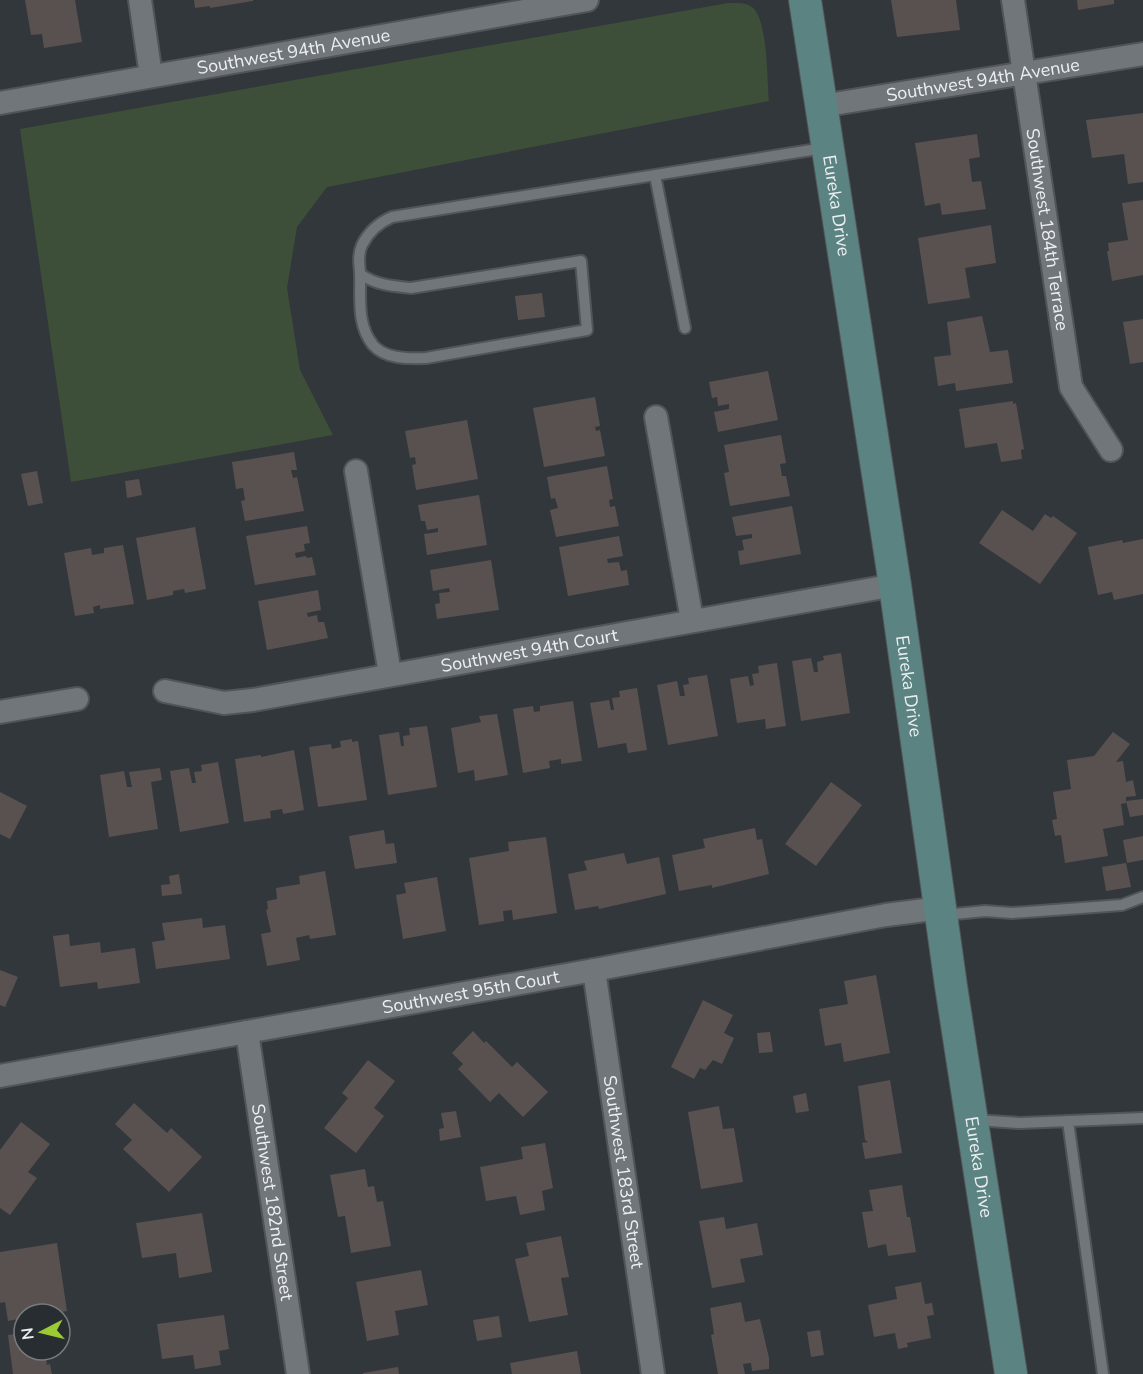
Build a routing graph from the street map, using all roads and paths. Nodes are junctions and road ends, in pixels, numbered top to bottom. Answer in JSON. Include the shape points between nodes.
{"nodes":[{"id":1,"x":140,"y":0,"type":"edge"},
{"id":2,"x":587,"y":0,"type":"edge"},
{"id":3,"x":805,"y":0,"type":"edge"},
{"id":4,"x":1013,"y":0,"type":"edge"},
{"id":5,"x":1143,"y":54,"type":"edge"},
{"id":6,"x":1024,"y":72,"type":"junction"},
{"id":7,"x":151,"y":75,"type":"junction"},
{"id":8,"x":0,"y":103,"type":"edge"},
{"id":9,"x":821,"y":106,"type":"junction"},
{"id":10,"x":827,"y":148,"type":"junction"},
{"id":11,"x":655,"y":175,"type":"junction"},
{"id":12,"x":360,"y":274,"type":"junction"},
{"id":13,"x":686,"y":328,"type":"dead end"},
{"id":14,"x":656,"y":417,"type":"dead end"},
{"id":15,"x":1111,"y":450,"type":"dead end"},
{"id":16,"x":356,"y":471,"type":"dead end"},
{"id":17,"x":895,"y":585,"type":"junction"},
{"id":18,"x":692,"y":620,"type":"junction"},
{"id":19,"x":390,"y":674,"type":"junction"},
{"id":20,"x":165,"y":691,"type":"dead end"},
{"id":21,"x":77,"y":699,"type":"dead end"},
{"id":22,"x":0,"y":712,"type":"edge"},
{"id":23,"x":1143,"y":897,"type":"edge"},
{"id":24,"x":941,"y":912,"type":"junction"},
{"id":25,"x":594,"y":970,"type":"junction"},
{"id":26,"x":247,"y":1032,"type":"junction"},
{"id":27,"x":0,"y":1076,"type":"edge"},
{"id":28,"x":1143,"y":1118,"type":"edge"},
{"id":29,"x":972,"y":1119,"type":"junction"},
{"id":30,"x":1068,"y":1121,"type":"junction"},
{"id":31,"x":298,"y":1374,"type":"edge"},
{"id":32,"x":653,"y":1374,"type":"edge"},
{"id":33,"x":1011,"y":1374,"type":"edge"},
{"id":34,"x":1103,"y":1374,"type":"edge"}],
"edges":[{"from":1,"to":7,"type":"street"},
{"from":2,"to":7,"type":"street","name":"Southwest 94th Avenue"},
{"from":3,"to":9,"type":"main road","name":"Eureka Drive"},
{"from":4,"to":6,"type":"street","name":"Southwest 184th Terrace"},
{"from":5,"to":6,"type":"street","name":"Southwest 94th Avenue"},
{"from":6,"to":9,"type":"street","name":"Southwest 94th Avenue"},
{"from":6,"to":15,"type":"street","name":"Southwest 184th Terrace","via":[[1071,387]]},
{"from":7,"to":8,"type":"street","name":"Southwest 94th Avenue"},
{"from":9,"to":10,"type":"main road","name":"Eureka Drive"},
{"from":10,"to":11,"type":"lane"},
{"from":10,"to":17,"type":"main road","name":"Eureka Drive"},
{"from":11,"to":12,"type":"lane","via":[[392,217],[369,232],[361,247]]},
{"from":11,"to":13,"type":"lane"},
{"from":12,"to":12,"type":"lane","via":[[371,282],[411,288],[581,261],[587,330],[405,359],[373,345],[362,321]]},
{"from":14,"to":18,"type":"street"},
{"from":16,"to":19,"type":"street"},
{"from":17,"to":18,"type":"street","name":"Southwest 94th Court"},
{"from":17,"to":24,"type":"main road","name":"Eureka Drive"},
{"from":18,"to":19,"type":"street","name":"Southwest 94th Court"},
{"from":19,"to":20,"type":"street","name":"Southwest 94th Court","via":[[224,703]]},
{"from":21,"to":22,"type":"street"},
{"from":23,"to":24,"type":"lane","via":[[1122,905],[1012,913]]},
{"from":24,"to":25,"type":"street","name":"Southwest 95th Court","via":[[886,915]]},
{"from":24,"to":29,"type":"main road","name":"Eureka Drive"},
{"from":25,"to":26,"type":"street","name":"Southwest 95th Court"},
{"from":25,"to":32,"type":"street","name":"Southwest 183rd Street"},
{"from":26,"to":27,"type":"street","name":"Southwest 95th Court"},
{"from":26,"to":31,"type":"street","name":"Southwest 182nd Street"},
{"from":28,"to":30,"type":"lane"},
{"from":29,"to":30,"type":"lane"},
{"from":29,"to":33,"type":"main road","name":"Eureka Drive"},
{"from":30,"to":34,"type":"lane"}]}
